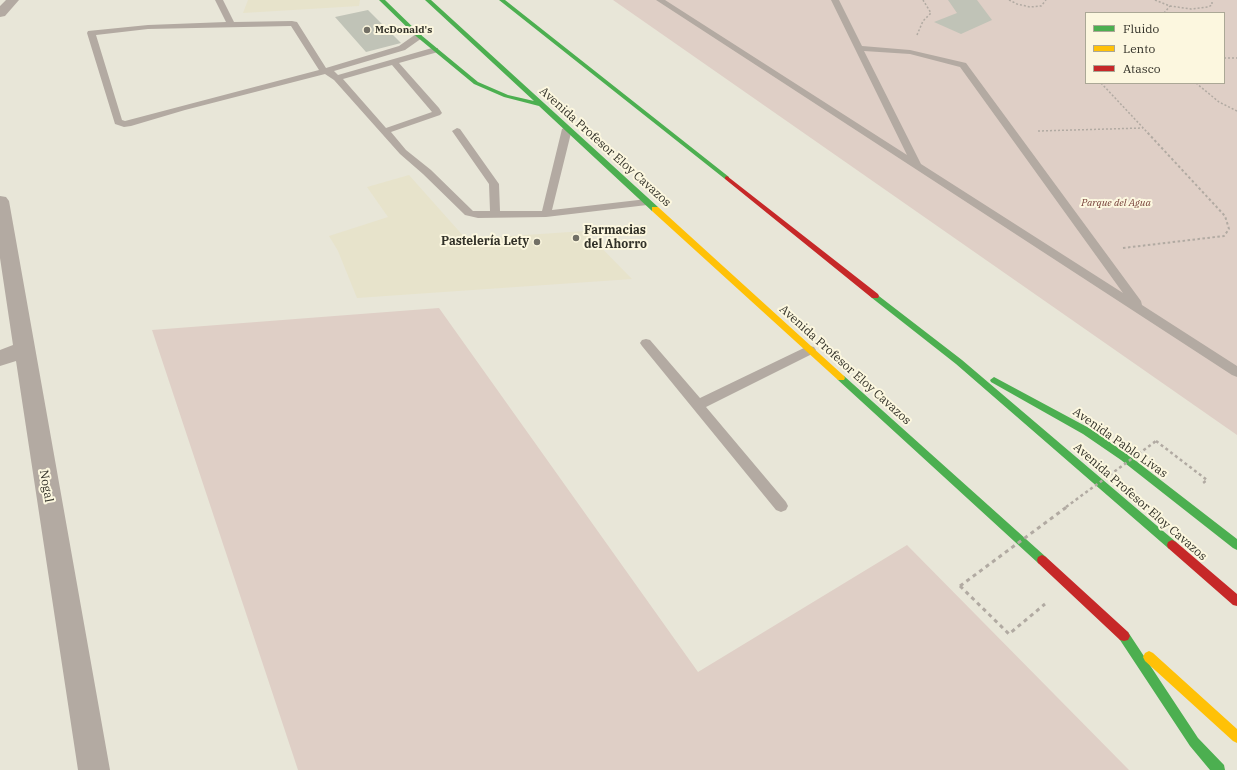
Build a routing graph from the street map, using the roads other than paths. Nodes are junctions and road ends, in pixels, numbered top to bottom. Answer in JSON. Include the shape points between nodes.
{"nodes":[{"id":1,"x":13,"y":0,"type":"edge"},
{"id":2,"x":219,"y":0,"type":"edge"},
{"id":3,"x":382,"y":0,"type":"edge"},
{"id":4,"x":428,"y":0,"type":"edge"},
{"id":5,"x":502,"y":0,"type":"edge"},
{"id":6,"x":660,"y":0,"type":"edge"},
{"id":7,"x":835,"y":0,"type":"edge"},
{"id":8,"x":0,"y":12,"type":"edge"},
{"id":9,"x":231,"y":24,"type":"junction"},
{"id":10,"x":419,"y":36,"type":"junction"},
{"id":11,"x":860,"y":48,"type":"junction"},
{"id":12,"x":435,"y":50,"type":"junction"},
{"id":13,"x":394,"y":62,"type":"junction"},
{"id":14,"x":326,"y":71,"type":"junction"},
{"id":15,"x":337,"y":78,"type":"junction"},
{"id":16,"x":540,"y":104,"type":"junction"},
{"id":17,"x":567,"y":129,"type":"junction"},
{"id":18,"x":386,"y":131,"type":"junction"},
{"id":19,"x":457,"y":131,"type":"dead end"},
{"id":20,"x":917,"y":166,"type":"junction"},
{"id":21,"x":0,"y":201,"type":"edge"},
{"id":22,"x":647,"y":202,"type":"junction"},
{"id":23,"x":495,"y":214,"type":"junction"},
{"id":24,"x":546,"y":214,"type":"junction"},
{"id":25,"x":1142,"y":311,"type":"junction"},
{"id":26,"x":646,"y":343,"type":"dead end"},
{"id":27,"x":23,"y":350,"type":"junction"},
{"id":28,"x":810,"y":350,"type":"junction"},
{"id":29,"x":0,"y":358,"type":"edge"},
{"id":30,"x":959,"y":362,"type":"junction"},
{"id":31,"x":1237,"y":372,"type":"edge"},
{"id":32,"x":698,"y":405,"type":"junction"},
{"id":33,"x":781,"y":506,"type":"dead end"},
{"id":34,"x":1237,"y":545,"type":"edge"},
{"id":35,"x":1237,"y":601,"type":"edge"},
{"id":36,"x":1127,"y":638,"type":"junction"},
{"id":37,"x":1237,"y":737,"type":"edge"},
{"id":38,"x":94,"y":770,"type":"edge"},
{"id":39,"x":1219,"y":770,"type":"edge"}],
"edges":[{"from":1,"to":8,"type":"street"},
{"from":2,"to":9,"type":"lane"},
{"from":3,"to":10,"type":"main road"},
{"from":4,"to":16,"type":"main road","name":"Avenida Profesor Eloy Cavazos"},
{"from":5,"to":30,"type":"main road","name":"Avenida Profesor Eloy Cavazos"},
{"from":6,"to":20,"type":"lane"},
{"from":7,"to":11,"type":"lane"},
{"from":9,"to":14,"type":"lane","via":[[292,23],[321,68]]},
{"from":9,"to":14,"type":"lane","via":[[148,27],[91,33],[118,122],[132,123]]},
{"from":10,"to":12,"type":"main road"},
{"from":10,"to":14,"type":"lane","via":[[402,48]]},
{"from":11,"to":20,"type":"lane"},
{"from":11,"to":25,"type":"lane","via":[[910,52],[963,65]]},
{"from":12,"to":13,"type":"lane"},
{"from":12,"to":16,"type":"main road","via":[[476,83],[506,96]]},
{"from":13,"to":15,"type":"lane"},
{"from":13,"to":18,"type":"lane","via":[[437,113]]},
{"from":14,"to":15,"type":"lane"},
{"from":15,"to":18,"type":"lane"},
{"from":16,"to":17,"type":"main road","name":"Avenida Profesor Eloy Cavazos"},
{"from":17,"to":22,"type":"main road","name":"Avenida Profesor Eloy Cavazos"},
{"from":17,"to":24,"type":"lane"},
{"from":18,"to":23,"type":"lane","via":[[403,152],[469,213]]},
{"from":19,"to":23,"type":"lane","via":[[494,184]]},
{"from":20,"to":25,"type":"lane"},
{"from":21,"to":27,"type":"street","name":"Nogal"},
{"from":22,"to":24,"type":"lane"},
{"from":22,"to":28,"type":"main road","name":"Avenida Profesor Eloy Cavazos"},
{"from":23,"to":24,"type":"lane"},
{"from":25,"to":31,"type":"lane"},
{"from":26,"to":32,"type":"lane"},
{"from":27,"to":29,"type":"street"},
{"from":27,"to":38,"type":"street","name":"Nogal"},
{"from":28,"to":32,"type":"lane"},
{"from":28,"to":36,"type":"main road","name":"Avenida Profesor Eloy Cavazos"},
{"from":30,"to":34,"type":"main road","name":"Avenida Pablo Livas","via":[[1086,431],[1124,457]]},
{"from":30,"to":35,"type":"main road","name":"Avenida Profesor Eloy Cavazos"},
{"from":32,"to":33,"type":"lane"},
{"from":36,"to":37,"type":"main road"},
{"from":36,"to":39,"type":"main road","name":"Avenida Profesor Eloy Cavazos","via":[[1194,742]]}]}
